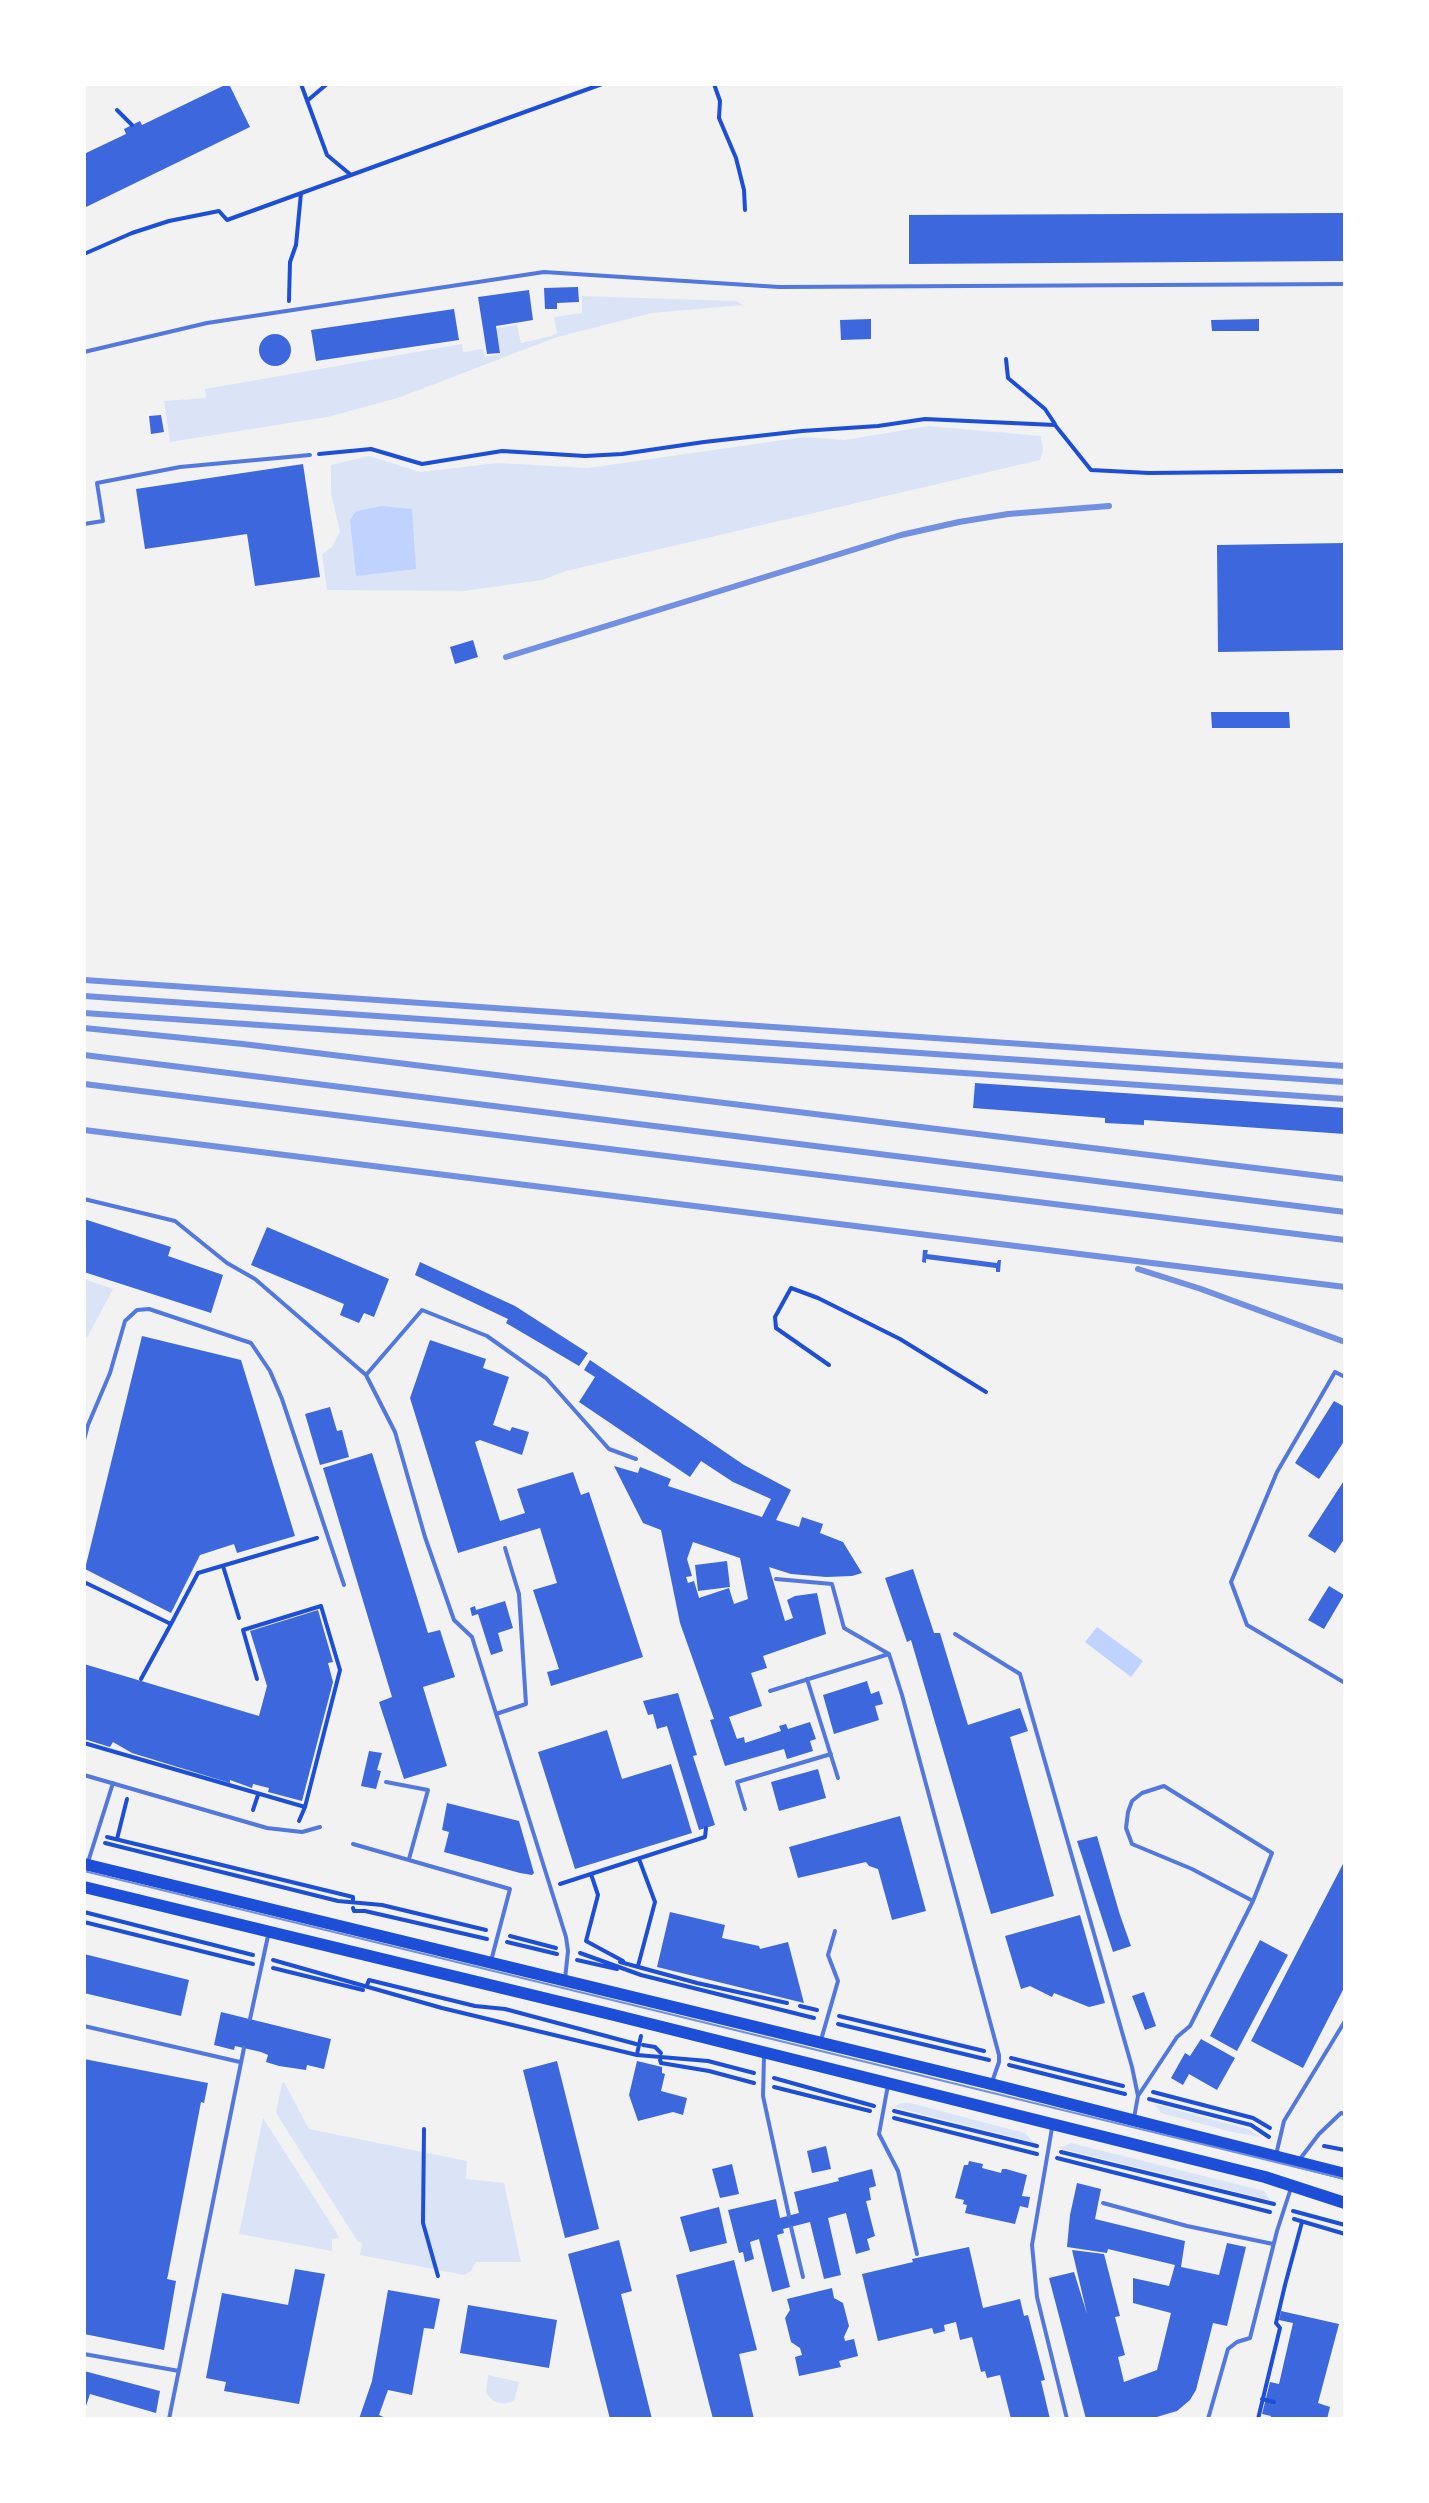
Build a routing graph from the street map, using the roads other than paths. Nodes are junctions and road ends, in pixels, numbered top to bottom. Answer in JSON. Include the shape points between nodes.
{"nodes":[{"id":1,"x":1345,"y":284,"type":"edge"},
{"id":2,"x":84,"y":352,"type":"edge"},
{"id":3,"x":310,"y":455,"type":"road end"},
{"id":4,"x":84,"y":524,"type":"edge"},
{"id":5,"x":84,"y":1199,"type":"edge"},
{"id":6,"x":366,"y":1375,"type":"junction"},
{"id":7,"x":1345,"y":1377,"type":"edge"},
{"id":8,"x":84,"y":1440,"type":"edge"},
{"id":9,"x":636,"y":1459,"type":"dead end"},
{"id":10,"x":505,"y":1548,"type":"dead end"},
{"id":11,"x":776,"y":1579,"type":"dead end"},
{"id":12,"x":344,"y":1585,"type":"dead end"},
{"id":13,"x":955,"y":1634,"type":"dead end"},
{"id":14,"x":889,"y":1654,"type":"junction"},
{"id":15,"x":807,"y":1679,"type":"junction"},
{"id":16,"x":1344,"y":1681,"type":"edge"},
{"id":17,"x":770,"y":1691,"type":"dead end"},
{"id":18,"x":496,"y":1714,"type":"junction"},
{"id":19,"x":831,"y":1754,"type":"junction"},
{"id":20,"x":84,"y":1775,"type":"edge"},
{"id":21,"x":838,"y":1778,"type":"dead end"},
{"id":22,"x":113,"y":1782,"type":"junction"},
{"id":23,"x":386,"y":1782,"type":"dead end"},
{"id":24,"x":745,"y":1809,"type":"dead end"},
{"id":25,"x":320,"y":1827,"type":"dead end"},
{"id":26,"x":353,"y":1844,"type":"dead end"},
{"id":27,"x":409,"y":1859,"type":"junction"},
{"id":28,"x":86,"y":1864,"type":"edge"},
{"id":29,"x":84,"y":1887,"type":"edge"},
{"id":30,"x":1253,"y":1901,"type":"junction"},
{"id":31,"x":835,"y":1931,"type":"dead end"},
{"id":32,"x":269,"y":1932,"type":"junction"},
{"id":33,"x":490,"y":1963,"type":"junction"},
{"id":34,"x":565,"y":1981,"type":"junction"},
{"id":35,"x":250,"y":2019,"type":"dead end"},
{"id":36,"x":1345,"y":2021,"type":"edge"},
{"id":37,"x":84,"y":2026,"type":"edge"},
{"id":38,"x":820,"y":2043,"type":"junction"},
{"id":39,"x":244,"y":2048,"type":"dead end"},
{"id":40,"x":765,"y":2054,"type":"junction"},
{"id":41,"x":240,"y":2062,"type":"junction"},
{"id":42,"x":991,"y":2084,"type":"junction"},
{"id":43,"x":888,"y":2085,"type":"junction"},
{"id":44,"x":1138,"y":2096,"type":"junction"},
{"id":45,"x":1344,"y":2111,"type":"edge"},
{"id":46,"x":1133,"y":2121,"type":"junction"},
{"id":47,"x":1053,"y":2126,"type":"junction"},
{"id":48,"x":1275,"y":2157,"type":"junction"},
{"id":49,"x":1297,"y":2163,"type":"junction"},
{"id":50,"x":1345,"y":2174,"type":"edge"},
{"id":51,"x":1292,"y":2186,"type":"junction"},
{"id":52,"x":1103,"y":2203,"type":"dead end"},
{"id":53,"x":1345,"y":2203,"type":"edge"},
{"id":54,"x":789,"y":2216,"type":"dead end"},
{"id":55,"x":791,"y":2227,"type":"dead end"},
{"id":56,"x":1273,"y":2244,"type":"junction"},
{"id":57,"x":917,"y":2254,"type":"dead end"},
{"id":58,"x":803,"y":2277,"type":"dead end"},
{"id":59,"x":84,"y":2354,"type":"edge"},
{"id":60,"x":179,"y":2371,"type":"junction"},
{"id":61,"x":169,"y":2419,"type":"edge"},
{"id":62,"x":1067,"y":2419,"type":"edge"},
{"id":63,"x":1208,"y":2419,"type":"edge"}],
"edges":[{"from":1,"to":2,"type":"lane","via":[[779,287],[544,272],[207,323]]},
{"from":3,"to":4,"type":"lane","via":[[180,467],[97,483],[103,521]]},
{"from":5,"to":6,"type":"lane","via":[[175,1221],[255,1279]]},
{"from":6,"to":9,"type":"lane","via":[[422,1310],[487,1336],[546,1378],[609,1449]]},
{"from":6,"to":18,"type":"lane","via":[[395,1432],[454,1620],[472,1637]]},
{"from":7,"to":16,"type":"lane","via":[[1335,1372],[1277,1472],[1231,1582],[1247,1625]]},
{"from":8,"to":12,"type":"lane","via":[[125,1321],[137,1310],[149,1309],[242,1339],[257,1349],[276,1384]]},
{"from":10,"to":18,"type":"lane","via":[[519,1594],[526,1704]]},
{"from":11,"to":14,"type":"lane","via":[[832,1584],[844,1628]]},
{"from":13,"to":44,"type":"lane","via":[[1020,1674]]},
{"from":14,"to":15,"type":"lane"},
{"from":14,"to":42,"type":"lane","via":[[999,2055]]},
{"from":15,"to":17,"type":"lane"},
{"from":15,"to":19,"type":"lane"},
{"from":18,"to":34,"type":"lane","via":[[566,1937]]},
{"from":19,"to":21,"type":"lane"},
{"from":19,"to":24,"type":"lane","via":[[737,1782]]},
{"from":20,"to":22,"type":"lane"},
{"from":22,"to":25,"type":"lane","via":[[267,1828],[302,1832]]},
{"from":22,"to":28,"type":"lane"},
{"from":23,"to":27,"type":"lane","via":[[428,1790]]},
{"from":26,"to":27,"type":"lane"},
{"from":27,"to":33,"type":"lane","via":[[510,1889]]},
{"from":28,"to":33,"type":"main road"},
{"from":29,"to":32,"type":"main road"},
{"from":30,"to":30,"type":"lane","via":[[1132,1844],[1126,1828],[1132,1801],[1164,1786],[1272,1853]]},
{"from":30,"to":44,"type":"lane","via":[[1190,2026]]},
{"from":31,"to":38,"type":"lane","via":[[828,1955],[838,1981]]},
{"from":32,"to":35,"type":"lane"},
{"from":32,"to":40,"type":"main road"},
{"from":33,"to":34,"type":"main road"},
{"from":34,"to":38,"type":"main road"},
{"from":36,"to":48,"type":"lane","via":[[1284,2121]]},
{"from":37,"to":41,"type":"lane"},
{"from":38,"to":42,"type":"main road"},
{"from":39,"to":41,"type":"lane"},
{"from":40,"to":43,"type":"main road"},
{"from":40,"to":54,"type":"lane","via":[[763,2096]]},
{"from":41,"to":60,"type":"lane"},
{"from":42,"to":46,"type":"main road"},
{"from":43,"to":47,"type":"main road"},
{"from":43,"to":57,"type":"lane","via":[[879,2134],[898,2171]]},
{"from":44,"to":46,"type":"lane"},
{"from":45,"to":49,"type":"lane"},
{"from":46,"to":48,"type":"main road"},
{"from":47,"to":51,"type":"main road"},
{"from":47,"to":62,"type":"lane","via":[[1032,2245],[1037,2297]]},
{"from":48,"to":49,"type":"main road"},
{"from":49,"to":50,"type":"main road"},
{"from":51,"to":53,"type":"main road"},
{"from":51,"to":56,"type":"lane"},
{"from":52,"to":56,"type":"lane"},
{"from":55,"to":58,"type":"lane"},
{"from":56,"to":63,"type":"lane","via":[[1250,2338],[1228,2349]]},
{"from":59,"to":60,"type":"lane"},
{"from":60,"to":61,"type":"lane"}]}
